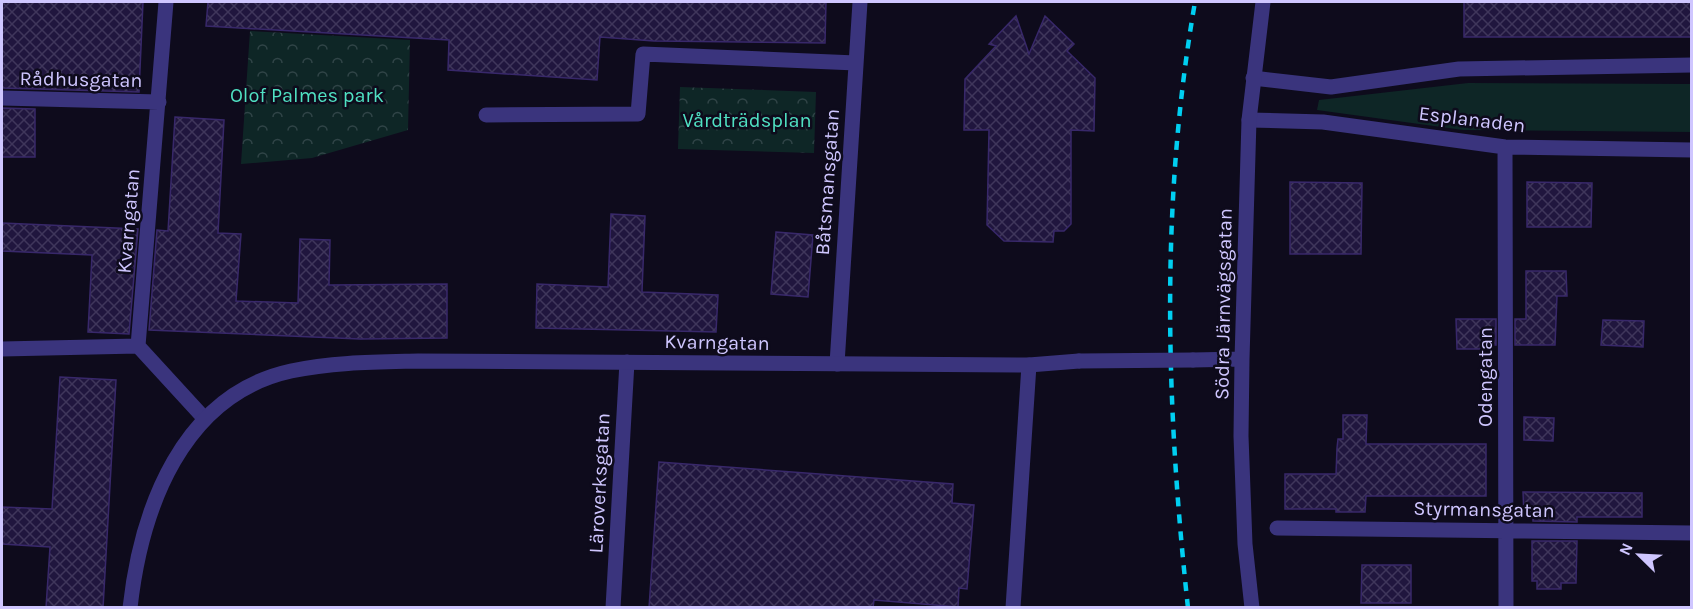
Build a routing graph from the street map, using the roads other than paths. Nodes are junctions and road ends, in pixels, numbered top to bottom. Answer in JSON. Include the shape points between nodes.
{"nodes":[{"id":1,"x":166,"y":2,"type":"edge"},
{"id":2,"x":860,"y":2,"type":"edge"},
{"id":3,"x":1263,"y":2,"type":"edge"},
{"id":4,"x":856,"y":63,"type":"junction"},
{"id":5,"x":1692,"y":65,"type":"edge"},
{"id":6,"x":1252,"y":78,"type":"junction"},
{"id":7,"x":2,"y":98,"type":"edge"},
{"id":8,"x":159,"y":102,"type":"junction"},
{"id":9,"x":486,"y":115,"type":"dead end"},
{"id":10,"x":1249,"y":120,"type":"junction"},
{"id":11,"x":1504,"y":147,"type":"junction"},
{"id":12,"x":1692,"y":150,"type":"edge"},
{"id":13,"x":138,"y":346,"type":"junction"},
{"id":14,"x":2,"y":349,"type":"edge"},
{"id":15,"x":1242,"y":359,"type":"junction"},
{"id":16,"x":627,"y":362,"type":"junction"},
{"id":17,"x":837,"y":364,"type":"junction"},
{"id":18,"x":1029,"y":365,"type":"junction"},
{"id":19,"x":204,"y":418,"type":"junction"},
{"id":20,"x":1276,"y":528,"type":"dead end"},
{"id":21,"x":1507,"y":530,"type":"junction"},
{"id":22,"x":1692,"y":533,"type":"edge"},
{"id":23,"x":130,"y":608,"type":"edge"},
{"id":24,"x":613,"y":608,"type":"edge"},
{"id":25,"x":1013,"y":608,"type":"edge"},
{"id":26,"x":1252,"y":608,"type":"edge"},
{"id":27,"x":1506,"y":608,"type":"edge"}],
"edges":[{"from":1,"to":8,"type":"street","name":"Kvarngatan"},
{"from":2,"to":4,"type":"street","name":"Båtsmansgatan"},
{"from":3,"to":6,"type":"street","name":"Södra Järnvägsgatan"},
{"from":4,"to":9,"type":"street","via":[[643,54],[638,114]]},
{"from":4,"to":17,"type":"street","name":"Båtsmansgatan"},
{"from":5,"to":6,"type":"street","name":"Esplanaden","via":[[1459,69],[1331,87]]},
{"from":6,"to":10,"type":"street","name":"Södra Järnvägsgatan"},
{"from":7,"to":8,"type":"street","name":"Rådhusgatan"},
{"from":8,"to":13,"type":"street","name":"Kvarngatan"},
{"from":10,"to":11,"type":"street","name":"Esplanaden","via":[[1323,122]]},
{"from":10,"to":15,"type":"street","name":"Södra Järnvägsgatan"},
{"from":11,"to":12,"type":"street","name":"Esplanaden"},
{"from":11,"to":21,"type":"street","name":"Odengatan"},
{"from":13,"to":14,"type":"street"},
{"from":13,"to":19,"type":"street"},
{"from":15,"to":18,"type":"street","name":"Kvarngatan","bridge":true},
{"from":15,"to":26,"type":"street","name":"Södra Järnvägsgatan","via":[[1245,544]]},
{"from":16,"to":17,"type":"street","name":"Kvarngatan"},
{"from":16,"to":19,"type":"street","name":"Kvarngatan","via":[[346,363],[271,378]]},
{"from":16,"to":24,"type":"street","name":"Läroverksgatan"},
{"from":17,"to":18,"type":"street","name":"Kvarngatan"},
{"from":18,"to":25,"type":"street"},
{"from":19,"to":23,"type":"street","name":"Kvarngatan","via":[[179,453],[150,509]]},
{"from":20,"to":21,"type":"street","name":"Styrmansgatan"},
{"from":21,"to":22,"type":"street","name":"Styrmansgatan"},
{"from":21,"to":27,"type":"street","name":"Odengatan"}]}
